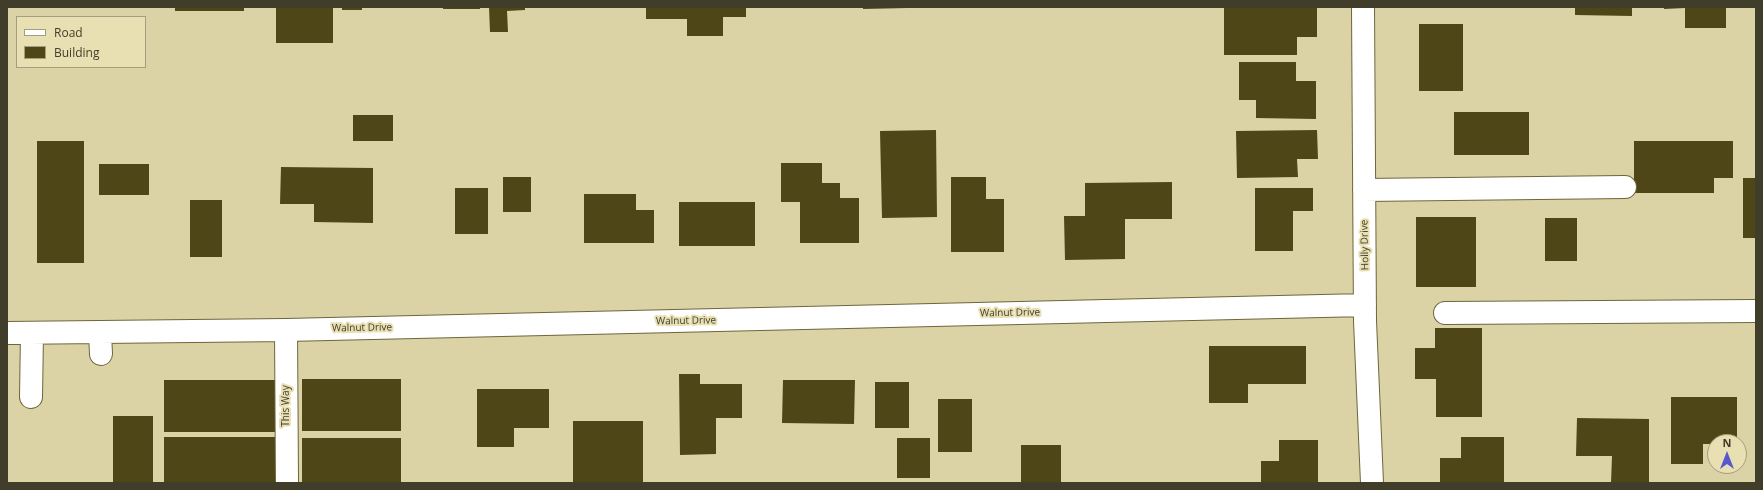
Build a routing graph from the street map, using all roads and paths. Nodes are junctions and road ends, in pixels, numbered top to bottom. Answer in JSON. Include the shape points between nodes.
{"nodes":[{"id":1,"x":1363,"y":7,"type":"edge"},
{"id":2,"x":1625,"y":187,"type":"dead end"},
{"id":3,"x":1364,"y":190,"type":"junction"},
{"id":4,"x":1365,"y":306,"type":"junction"},
{"id":5,"x":1756,"y":311,"type":"edge"},
{"id":6,"x":1446,"y":314,"type":"dead end"},
{"id":7,"x":286,"y":330,"type":"junction"},
{"id":8,"x":100,"y":333,"type":"junction"},
{"id":9,"x":7,"y":334,"type":"edge"},
{"id":10,"x":32,"y":334,"type":"junction"},
{"id":11,"x":100,"y":354,"type":"dead end"},
{"id":12,"x":31,"y":397,"type":"dead end"},
{"id":13,"x":287,"y":483,"type":"edge"},
{"id":14,"x":1372,"y":483,"type":"edge"}],
"edges":[{"from":1,"to":3,"type":"street","name":"Holly Drive"},
{"from":2,"to":3,"type":"street"},
{"from":3,"to":4,"type":"street","name":"Holly Drive"},
{"from":4,"to":7,"type":"street","name":"Walnut Drive"},
{"from":4,"to":14,"type":"street","name":"Holly Drive"},
{"from":5,"to":6,"type":"street"},
{"from":7,"to":8,"type":"street","name":"Walnut Drive"},
{"from":7,"to":13,"type":"street","name":"This Way"},
{"from":8,"to":10,"type":"street","name":"Walnut Drive"},
{"from":8,"to":11,"type":"street"},
{"from":9,"to":10,"type":"street","name":"Walnut Drive"},
{"from":10,"to":12,"type":"street"}]}
